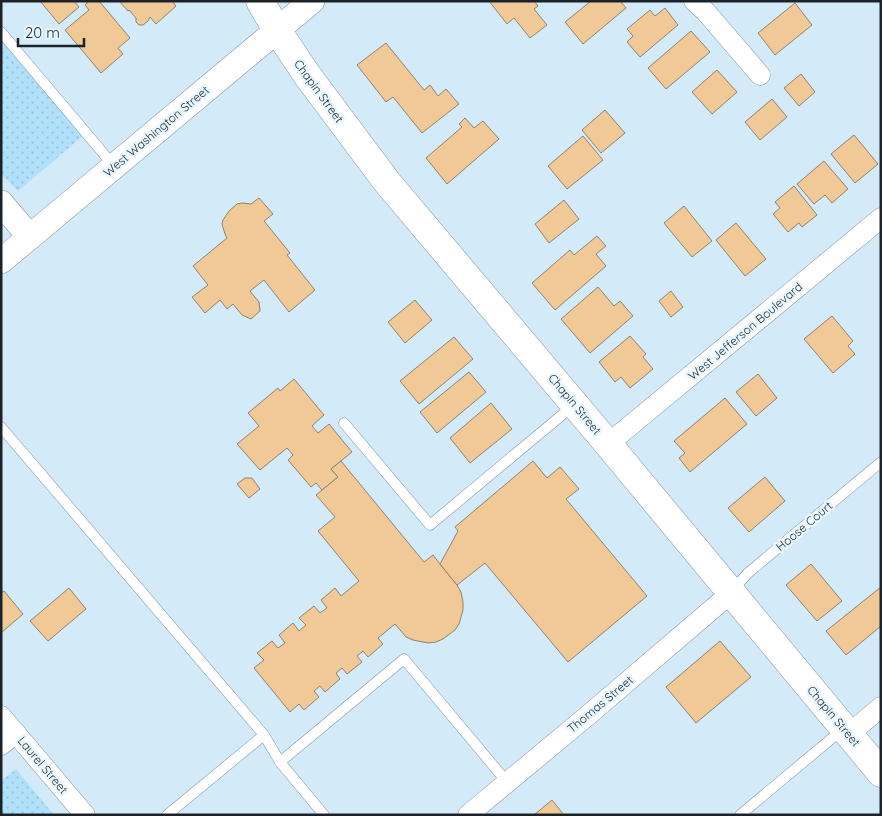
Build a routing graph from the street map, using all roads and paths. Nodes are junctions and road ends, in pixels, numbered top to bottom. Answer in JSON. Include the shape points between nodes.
{"nodes":[{"id":1,"x":260,"y":1,"type":"edge"},
{"id":2,"x":312,"y":1,"type":"edge"},
{"id":3,"x":694,"y":1,"type":"edge"},
{"id":4,"x":277,"y":30,"type":"junction"},
{"id":5,"x":1,"y":32,"type":"edge"},
{"id":6,"x":760,"y":75,"type":"dead end"},
{"id":7,"x":114,"y":166,"type":"junction"},
{"id":8,"x":1,"y":203,"type":"edge"},
{"id":9,"x":881,"y":218,"type":"edge"},
{"id":10,"x":30,"y":237,"type":"junction"},
{"id":11,"x":1,"y":261,"type":"edge"},
{"id":12,"x":575,"y":404,"type":"junction"},
{"id":13,"x":344,"y":423,"type":"dead end"},
{"id":14,"x":1,"y":427,"type":"edge"},
{"id":15,"x":608,"y":444,"type":"junction"},
{"id":16,"x":881,"y":462,"type":"edge"},
{"id":17,"x":731,"y":593,"type":"junction"},
{"id":18,"x":881,"y":707,"type":"edge"},
{"id":19,"x":1,"y":716,"type":"edge"},
{"id":20,"x":846,"y":731,"type":"junction"},
{"id":21,"x":264,"y":735,"type":"junction"},
{"id":22,"x":8,"y":739,"type":"edge"},
{"id":23,"x":280,"y":762,"type":"junction"},
{"id":24,"x":881,"y":773,"type":"edge"},
{"id":25,"x":507,"y":782,"type":"junction"},
{"id":26,"x":85,"y":815,"type":"edge"},
{"id":27,"x":167,"y":815,"type":"edge"},
{"id":28,"x":324,"y":815,"type":"edge"},
{"id":29,"x":468,"y":815,"type":"edge"},
{"id":30,"x":740,"y":815,"type":"edge"}],
"edges":[{"from":1,"to":4,"type":"main road","name":"Chapin Street"},
{"from":2,"to":4,"type":"street","name":"West Washington Street"},
{"from":3,"to":6,"type":"street"},
{"from":4,"to":7,"type":"street","name":"West Washington Street"},
{"from":4,"to":12,"type":"main road","name":"Chapin Street","via":[[387,182]]},
{"from":5,"to":7,"type":"lane"},
{"from":7,"to":10,"type":"street","name":"West Washington Street"},
{"from":8,"to":10,"type":"street"},
{"from":9,"to":15,"type":"street","name":"West Jefferson Boulevard"},
{"from":10,"to":11,"type":"street","name":"West Washington Street"},
{"from":12,"to":13,"type":"lane","via":[[430,525]]},
{"from":12,"to":15,"type":"main road","name":"Chapin Street"},
{"from":14,"to":21,"type":"lane"},
{"from":15,"to":17,"type":"main road","name":"Chapin Street"},
{"from":16,"to":17,"type":"lane","name":"Hoose Court","via":[[748,573]]},
{"from":17,"to":20,"type":"main road","name":"Chapin Street"},
{"from":17,"to":25,"type":"street","name":"Thomas Street"},
{"from":18,"to":20,"type":"street"},
{"from":19,"to":22,"type":"street","name":"Laurel Street"},
{"from":20,"to":24,"type":"main road","name":"Chapin Street"},
{"from":20,"to":30,"type":"lane"},
{"from":21,"to":23,"type":"lane"},
{"from":21,"to":27,"type":"lane"},
{"from":22,"to":26,"type":"street","name":"Laurel Street"},
{"from":23,"to":25,"type":"lane","via":[[404,659]]},
{"from":23,"to":28,"type":"lane"},
{"from":25,"to":29,"type":"street","name":"Thomas Street"}]}
